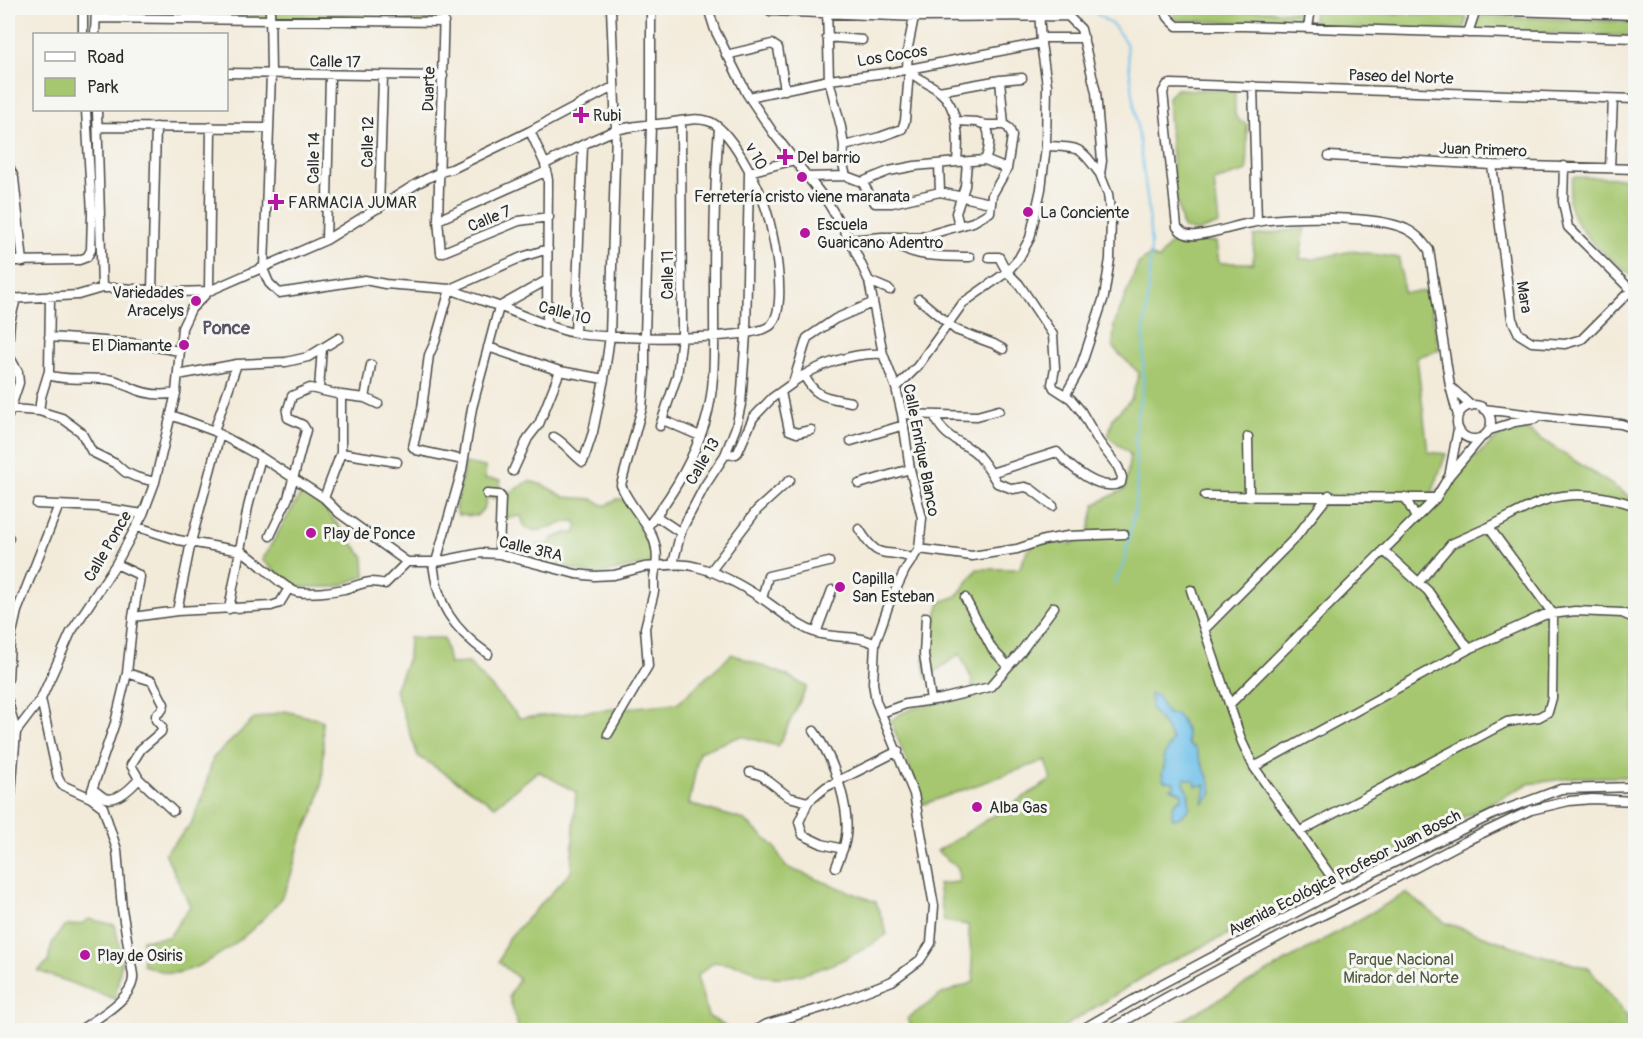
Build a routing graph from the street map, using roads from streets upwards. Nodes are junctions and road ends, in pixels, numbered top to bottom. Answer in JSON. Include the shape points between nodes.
{"nodes":[{"id":1,"x":83,"y":8,"type":"edge"},
{"id":2,"x":96,"y":8,"type":"edge"},
{"id":3,"x":270,"y":8,"type":"edge"},
{"id":4,"x":444,"y":8,"type":"edge"},
{"id":5,"x":611,"y":8,"type":"edge"},
{"id":6,"x":651,"y":8,"type":"edge"},
{"id":7,"x":708,"y":8,"type":"edge"},
{"id":8,"x":766,"y":8,"type":"edge"},
{"id":9,"x":922,"y":8,"type":"edge"},
{"id":10,"x":1167,"y":8,"type":"edge"},
{"id":11,"x":1311,"y":8,"type":"edge"},
{"id":12,"x":1420,"y":8,"type":"edge"},
{"id":13,"x":1444,"y":8,"type":"edge"},
{"id":14,"x":1476,"y":9,"type":"junction"},
{"id":15,"x":1492,"y":9,"type":"edge"},
{"id":16,"x":1588,"y":10,"type":"edge"},
{"id":17,"x":826,"y":11,"type":"edge"},
{"id":18,"x":871,"y":11,"type":"edge"},
{"id":19,"x":1039,"y":12,"type":"edge"},
{"id":20,"x":1635,"y":15,"type":"edge"},
{"id":21,"x":916,"y":17,"type":"junction"},
{"id":22,"x":96,"y":18,"type":"junction"},
{"id":23,"x":270,"y":19,"type":"junction"},
{"id":24,"x":444,"y":22,"type":"junction"},
{"id":25,"x":1308,"y":28,"type":"junction"},
{"id":26,"x":84,"y":33,"type":"edge"},
{"id":27,"x":95,"y":33,"type":"edge"},
{"id":28,"x":1468,"y":33,"type":"junction"},
{"id":29,"x":827,"y":37,"type":"junction"},
{"id":30,"x":1084,"y":38,"type":"junction"},
{"id":31,"x":1635,"y":38,"type":"edge"},
{"id":32,"x":862,"y":40,"type":"dead end"},
{"id":33,"x":1041,"y":40,"type":"junction"},
{"id":34,"x":726,"y":55,"type":"junction"},
{"id":35,"x":908,"y":71,"type":"junction"},
{"id":36,"x":228,"y":73,"type":"edge"},
{"id":37,"x":271,"y":74,"type":"junction"},
{"id":38,"x":330,"y":76,"type":"junction"},
{"id":39,"x":383,"y":76,"type":"junction"},
{"id":40,"x":443,"y":76,"type":"junction"},
{"id":41,"x":1022,"y":78,"type":"dead end"},
{"id":42,"x":829,"y":80,"type":"junction"},
{"id":43,"x":1000,"y":80,"type":"junction"},
{"id":44,"x":1253,"y":86,"type":"junction"},
{"id":45,"x":613,"y":87,"type":"junction"},
{"id":46,"x":784,"y":90,"type":"junction"},
{"id":47,"x":939,"y":91,"type":"junction"},
{"id":48,"x":749,"y":97,"type":"junction"},
{"id":49,"x":1613,"y":99,"type":"junction"},
{"id":50,"x":1635,"y":99,"type":"edge"},
{"id":51,"x":86,"y":111,"type":"edge"},
{"id":52,"x":97,"y":111,"type":"edge"},
{"id":53,"x":681,"y":121,"type":"junction"},
{"id":54,"x":956,"y":121,"type":"junction"},
{"id":55,"x":651,"y":125,"type":"junction"},
{"id":56,"x":986,"y":125,"type":"junction"},
{"id":57,"x":1006,"y":126,"type":"junction"},
{"id":58,"x":98,"y":127,"type":"junction"},
{"id":59,"x":156,"y":127,"type":"junction"},
{"id":60,"x":211,"y":127,"type":"junction"},
{"id":61,"x":268,"y":128,"type":"junction"},
{"id":62,"x":719,"y":128,"type":"junction"},
{"id":63,"x":616,"y":130,"type":"junction"},
{"id":64,"x":530,"y":132,"type":"junction"},
{"id":65,"x":583,"y":146,"type":"junction"},
{"id":66,"x":844,"y":146,"type":"junction"},
{"id":67,"x":1046,"y":146,"type":"junction"},
{"id":68,"x":1329,"y":156,"type":"dead end"},
{"id":69,"x":795,"y":160,"type":"junction"},
{"id":70,"x":985,"y":160,"type":"junction"},
{"id":71,"x":957,"y":162,"type":"junction"},
{"id":72,"x":967,"y":162,"type":"junction"},
{"id":73,"x":8,"y":164,"type":"edge"},
{"id":74,"x":939,"y":164,"type":"junction"},
{"id":75,"x":1492,"y":165,"type":"junction"},
{"id":76,"x":1564,"y":166,"type":"junction"},
{"id":77,"x":546,"y":168,"type":"junction"},
{"id":78,"x":1610,"y":168,"type":"junction"},
{"id":79,"x":1007,"y":169,"type":"junction"},
{"id":80,"x":1635,"y":169,"type":"edge"},
{"id":81,"x":440,"y":172,"type":"junction"},
{"id":82,"x":749,"y":172,"type":"junction"},
{"id":83,"x":1100,"y":174,"type":"junction"},
{"id":84,"x":846,"y":176,"type":"junction"},
{"id":85,"x":808,"y":177,"type":"junction"},
{"id":86,"x":862,"y":182,"type":"junction"},
{"id":87,"x":12,"y":189,"type":"edge"},
{"id":88,"x":940,"y":192,"type":"junction"},
{"id":89,"x":962,"y":195,"type":"junction"},
{"id":90,"x":990,"y":203,"type":"junction"},
{"id":91,"x":379,"y":208,"type":"junction"},
{"id":92,"x":549,"y":217,"type":"junction"},
{"id":93,"x":438,"y":220,"type":"junction"},
{"id":94,"x":1257,"y":222,"type":"junction"},
{"id":95,"x":959,"y":225,"type":"junction"},
{"id":96,"x":888,"y":237,"type":"junction"},
{"id":97,"x":327,"y":240,"type":"junction"},
{"id":98,"x":850,"y":240,"type":"junction"},
{"id":99,"x":548,"y":249,"type":"junction"},
{"id":100,"x":442,"y":254,"type":"joint"},
{"id":101,"x":970,"y":257,"type":"dead end"},
{"id":102,"x":989,"y":257,"type":"dead end"},
{"id":103,"x":8,"y":261,"type":"edge"},
{"id":104,"x":23,"y":262,"type":"junction"},
{"id":105,"x":263,"y":269,"type":"junction"},
{"id":106,"x":1007,"y":272,"type":"junction"},
{"id":107,"x":547,"y":279,"type":"junction"},
{"id":108,"x":868,"y":281,"type":"junction"},
{"id":109,"x":102,"y":288,"type":"junction"},
{"id":110,"x":450,"y":289,"type":"junction"},
{"id":111,"x":890,"y":290,"type":"dead end"},
{"id":112,"x":152,"y":291,"type":"junction"},
{"id":113,"x":208,"y":291,"type":"junction"},
{"id":114,"x":1633,"y":293,"type":"edge"},
{"id":115,"x":51,"y":296,"type":"junction"},
{"id":116,"x":12,"y":298,"type":"edge"},
{"id":117,"x":919,"y":299,"type":"dead end"},
{"id":118,"x":872,"y":303,"type":"junction"},
{"id":119,"x":499,"y":307,"type":"junction"},
{"id":120,"x":948,"y":324,"type":"junction"},
{"id":121,"x":547,"y":325,"type":"junction"},
{"id":122,"x":575,"y":333,"type":"junction"},
{"id":123,"x":746,"y":334,"type":"junction"},
{"id":124,"x":610,"y":336,"type":"junction"},
{"id":125,"x":682,"y":336,"type":"junction"},
{"id":126,"x":714,"y":336,"type":"junction"},
{"id":127,"x":49,"y":337,"type":"junction"},
{"id":128,"x":645,"y":337,"type":"junction"},
{"id":129,"x":339,"y":338,"type":"dead end"},
{"id":130,"x":8,"y":346,"type":"edge"},
{"id":131,"x":488,"y":347,"type":"junction"},
{"id":132,"x":322,"y":348,"type":"junction"},
{"id":133,"x":1003,"y":350,"type":"dead end"},
{"id":134,"x":180,"y":351,"type":"junction"},
{"id":135,"x":8,"y":354,"type":"edge"},
{"id":136,"x":883,"y":354,"type":"junction"},
{"id":137,"x":237,"y":364,"type":"junction"},
{"id":138,"x":371,"y":365,"type":"dead end"},
{"id":139,"x":560,"y":372,"type":"junction"},
{"id":140,"x":48,"y":375,"type":"junction"},
{"id":141,"x":178,"y":375,"type":"junction"},
{"id":142,"x":804,"y":375,"type":"junction"},
{"id":143,"x":604,"y":379,"type":"junction"},
{"id":144,"x":793,"y":383,"type":"junction"},
{"id":145,"x":1450,"y":386,"type":"junction"},
{"id":146,"x":896,"y":388,"type":"junction"},
{"id":147,"x":319,"y":389,"type":"junction"},
{"id":148,"x":781,"y":392,"type":"junction"},
{"id":149,"x":176,"y":393,"type":"junction"},
{"id":150,"x":1066,"y":394,"type":"junction"},
{"id":151,"x":341,"y":395,"type":"junction"},
{"id":152,"x":366,"y":398,"type":"junction"},
{"id":153,"x":851,"y":402,"type":"dead end"},
{"id":154,"x":378,"y":404,"type":"dead end"},
{"id":155,"x":1471,"y":406,"type":"junction"},
{"id":156,"x":1484,"y":408,"type":"junction"},
{"id":157,"x":999,"y":410,"type":"dead end"},
{"id":158,"x":39,"y":411,"type":"junction"},
{"id":159,"x":9,"y":412,"type":"edge"},
{"id":160,"x":902,"y":414,"type":"junction"},
{"id":161,"x":171,"y":415,"type":"junction"},
{"id":162,"x":934,"y":415,"type":"junction"},
{"id":163,"x":1458,"y":416,"type":"junction"},
{"id":164,"x":1556,"y":418,"type":"junction"},
{"id":165,"x":904,"y":425,"type":"junction"},
{"id":166,"x":1458,"y":429,"type":"junction"},
{"id":167,"x":1635,"y":429,"type":"edge"},
{"id":168,"x":811,"y":430,"type":"dead end"},
{"id":169,"x":1490,"y":430,"type":"junction"},
{"id":170,"x":217,"y":432,"type":"junction"},
{"id":171,"x":700,"y":436,"type":"junction"},
{"id":172,"x":554,"y":437,"type":"dead end"},
{"id":173,"x":1248,"y":437,"type":"dead end"},
{"id":174,"x":1480,"y":439,"type":"junction"},
{"id":175,"x":851,"y":441,"type":"dead end"},
{"id":176,"x":341,"y":453,"type":"junction"},
{"id":177,"x":725,"y":455,"type":"junction"},
{"id":178,"x":261,"y":458,"type":"junction"},
{"id":179,"x":463,"y":460,"type":"junction"},
{"id":180,"x":398,"y":462,"type":"dead end"},
{"id":181,"x":910,"y":469,"type":"junction"},
{"id":182,"x":513,"y":471,"type":"dead end"},
{"id":183,"x":991,"y":473,"type":"junction"},
{"id":184,"x":1449,"y":476,"type":"junction"},
{"id":185,"x":292,"y":478,"type":"junction"},
{"id":186,"x":790,"y":480,"type":"dead end"},
{"id":187,"x":155,"y":482,"type":"junction"},
{"id":188,"x":859,"y":484,"type":"dead end"},
{"id":189,"x":487,"y":494,"type":"dead end"},
{"id":190,"x":1249,"y":495,"type":"junction"},
{"id":191,"x":1329,"y":495,"type":"junction"},
{"id":192,"x":1205,"y":496,"type":"dead end"},
{"id":193,"x":1405,"y":497,"type":"junction"},
{"id":194,"x":324,"y":498,"type":"junction"},
{"id":195,"x":1436,"y":498,"type":"junction"},
{"id":196,"x":37,"y":504,"type":"dead end"},
{"id":197,"x":59,"y":505,"type":"junction"},
{"id":198,"x":1053,"y":506,"type":"dead end"},
{"id":199,"x":1635,"y":506,"type":"edge"},
{"id":200,"x":143,"y":514,"type":"junction"},
{"id":201,"x":656,"y":516,"type":"junction"},
{"id":202,"x":1416,"y":518,"type":"junction"},
{"id":203,"x":648,"y":526,"type":"junction"},
{"id":204,"x":138,"y":527,"type":"junction"},
{"id":205,"x":1490,"y":527,"type":"junction"},
{"id":206,"x":859,"y":529,"type":"dead end"},
{"id":207,"x":681,"y":533,"type":"junction"},
{"id":208,"x":1124,"y":534,"type":"dead end"},
{"id":209,"x":270,"y":536,"type":"dead end"},
{"id":210,"x":191,"y":543,"type":"junction"},
{"id":211,"x":919,"y":549,"type":"junction"},
{"id":212,"x":1383,"y":550,"type":"junction"},
{"id":213,"x":241,"y":551,"type":"junction"},
{"id":214,"x":499,"y":554,"type":"junction"},
{"id":215,"x":914,"y":559,"type":"junction"},
{"id":216,"x":407,"y":561,"type":"junction"},
{"id":217,"x":434,"y":562,"type":"junction"},
{"id":218,"x":829,"y":562,"type":"dead end"},
{"id":219,"x":116,"y":564,"type":"junction"},
{"id":220,"x":674,"y":564,"type":"junction"},
{"id":221,"x":656,"y":566,"type":"junction"},
{"id":222,"x":710,"y":572,"type":"junction"},
{"id":223,"x":1419,"y":582,"type":"junction"},
{"id":224,"x":289,"y":588,"type":"junction"},
{"id":225,"x":832,"y":590,"type":"dead end"},
{"id":226,"x":1191,"y":590,"type":"dead end"},
{"id":227,"x":762,"y":598,"type":"junction"},
{"id":228,"x":965,"y":598,"type":"dead end"},
{"id":229,"x":1054,"y":607,"type":"dead end"},
{"id":230,"x":229,"y":609,"type":"junction"},
{"id":231,"x":17,"y":611,"type":"junction"},
{"id":232,"x":177,"y":611,"type":"junction"},
{"id":233,"x":8,"y":614,"type":"edge"},
{"id":234,"x":1552,"y":614,"type":"junction"},
{"id":235,"x":133,"y":617,"type":"junction"},
{"id":236,"x":926,"y":617,"type":"dead end"},
{"id":237,"x":1635,"y":619,"type":"edge"},
{"id":238,"x":1205,"y":629,"type":"junction"},
{"id":239,"x":816,"y":633,"type":"junction"},
{"id":240,"x":876,"y":644,"type":"junction"},
{"id":241,"x":1469,"y":649,"type":"junction"},
{"id":242,"x":488,"y":654,"type":"dead end"},
{"id":243,"x":1008,"y":666,"type":"junction"},
{"id":244,"x":127,"y":673,"type":"junction"},
{"id":245,"x":8,"y":679,"type":"edge"},
{"id":246,"x":41,"y":699,"type":"junction"},
{"id":247,"x":931,"y":700,"type":"junction"},
{"id":248,"x":8,"y":701,"type":"edge"},
{"id":249,"x":1230,"y":704,"type":"junction"},
{"id":250,"x":881,"y":712,"type":"junction"},
{"id":251,"x":814,"y":730,"type":"dead end"},
{"id":252,"x":16,"y":732,"type":"junction"},
{"id":253,"x":608,"y":734,"type":"dead end"},
{"id":254,"x":898,"y":751,"type":"junction"},
{"id":255,"x":1254,"y":767,"type":"junction"},
{"id":256,"x":750,"y":772,"type":"dead end"},
{"id":257,"x":139,"y":779,"type":"junction"},
{"id":258,"x":839,"y":782,"type":"junction"},
{"id":259,"x":1635,"y":787,"type":"edge"},
{"id":260,"x":92,"y":794,"type":"junction"},
{"id":261,"x":808,"y":801,"type":"junction"},
{"id":262,"x":1635,"y":801,"type":"edge"},
{"id":263,"x":8,"y":806,"type":"edge"},
{"id":264,"x":173,"y":811,"type":"dead end"},
{"id":265,"x":1301,"y":831,"type":"junction"},
{"id":266,"x":843,"y":849,"type":"junction"},
{"id":267,"x":836,"y":867,"type":"dead end"},
{"id":268,"x":1340,"y":889,"type":"junction"},
{"id":269,"x":80,"y":1030,"type":"edge"},
{"id":270,"x":756,"y":1030,"type":"edge"},
{"id":271,"x":1081,"y":1030,"type":"edge"},
{"id":272,"x":1109,"y":1030,"type":"edge"}],
"edges":[{"from":1,"to":26,"type":"street"},
{"from":2,"to":22,"type":"street"},
{"from":3,"to":23,"type":"street"},
{"from":4,"to":24,"type":"street","name":"Duarte"},
{"from":5,"to":45,"type":"street"},
{"from":6,"to":55,"type":"street"},
{"from":7,"to":34,"type":"street","name":"Calle Enrique Blanco"},
{"from":8,"to":17,"type":"street"},
{"from":9,"to":21,"type":"street"},
{"from":10,"to":25,"type":"street","via":[[1169,19],[1177,26]]},
{"from":11,"to":25,"type":"street"},
{"from":12,"to":13,"type":"street"},
{"from":13,"to":14,"type":"street"},
{"from":14,"to":15,"type":"street"},
{"from":14,"to":28,"type":"street"},
{"from":15,"to":16,"type":"street"},
{"from":16,"to":20,"type":"street"},
{"from":17,"to":18,"type":"street"},
{"from":17,"to":29,"type":"street"},
{"from":18,"to":21,"type":"street"},
{"from":19,"to":21,"type":"street"},
{"from":19,"to":30,"type":"street","via":[[1068,16]]},
{"from":19,"to":33,"type":"street"},
{"from":21,"to":35,"type":"street","via":[[908,47]]},
{"from":22,"to":23,"type":"street"},
{"from":22,"to":27,"type":"street"},
{"from":23,"to":24,"type":"street"},
{"from":23,"to":37,"type":"street"},
{"from":24,"to":40,"type":"street","name":"Duarte"},
{"from":25,"to":28,"type":"street"},
{"from":28,"to":31,"type":"street"},
{"from":29,"to":32,"type":"street"},
{"from":29,"to":42,"type":"street"},
{"from":30,"to":33,"type":"street","name":"Los Cocos"},
{"from":30,"to":83,"type":"street","via":[[1096,92]]},
{"from":33,"to":35,"type":"street","name":"Los Cocos"},
{"from":33,"to":67,"type":"street","via":[[1047,85]]},
{"from":34,"to":46,"type":"street","via":[[772,44],[778,48]]},
{"from":34,"to":48,"type":"street","name":"Calle Enrique Blanco"},
{"from":35,"to":42,"type":"street","name":"Los Cocos"},
{"from":35,"to":47,"type":"street"},
{"from":35,"to":66,"type":"street","via":[[902,129]]},
{"from":36,"to":37,"type":"street","name":"Calle 17"},
{"from":37,"to":38,"type":"street","name":"Calle 17"},
{"from":37,"to":61,"type":"street"},
{"from":38,"to":39,"type":"street","name":"Calle 17"},
{"from":38,"to":97,"type":"street","name":"Calle 14"},
{"from":39,"to":40,"type":"street","name":"Calle 17"},
{"from":39,"to":91,"type":"street","name":"Calle 12"},
{"from":40,"to":81,"type":"street","name":"Duarte"},
{"from":41,"to":43,"type":"street"},
{"from":42,"to":46,"type":"street","name":"Los Cocos"},
{"from":42,"to":66,"type":"street"},
{"from":43,"to":47,"type":"street"},
{"from":43,"to":57,"type":"street"},
{"from":44,"to":49,"type":"street","name":"Paseo del Norte"},
{"from":44,"to":94,"type":"street"},
{"from":44,"to":94,"type":"street","name":"Paseo del Norte","via":[[1167,85],[1163,92],[1177,227],[1196,235]]},
{"from":45,"to":63,"type":"street"},
{"from":45,"to":64,"type":"street"},
{"from":46,"to":48,"type":"street","name":"Los Cocos"},
{"from":47,"to":54,"type":"street","via":[[952,106]]},
{"from":48,"to":69,"type":"street","name":"Calle Enrique Blanco"},
{"from":49,"to":50,"type":"street","name":"Paseo del Norte"},
{"from":49,"to":78,"type":"street"},
{"from":51,"to":104,"type":"street","via":[[91,250],[79,260]]},
{"from":52,"to":58,"type":"street"},
{"from":53,"to":55,"type":"street","name":"v 10"},
{"from":53,"to":62,"type":"street","name":"v 10","via":[[695,118],[711,121]]},
{"from":53,"to":125,"type":"street","name":"Calle 11"},
{"from":54,"to":56,"type":"street"},
{"from":54,"to":71,"type":"street"},
{"from":55,"to":63,"type":"street","name":"v 10"},
{"from":55,"to":128,"type":"street"},
{"from":56,"to":57,"type":"street"},
{"from":56,"to":70,"type":"street","via":[[990,142]]},
{"from":57,"to":79,"type":"street","via":[[1012,136]]},
{"from":58,"to":59,"type":"street"},
{"from":58,"to":109,"type":"street"},
{"from":59,"to":60,"type":"street"},
{"from":59,"to":112,"type":"street"},
{"from":60,"to":61,"type":"street"},
{"from":60,"to":113,"type":"street"},
{"from":61,"to":105,"type":"street"},
{"from":62,"to":82,"type":"street","name":"v 10","via":[[739,151]]},
{"from":62,"to":126,"type":"street"},
{"from":63,"to":65,"type":"street","name":"v 10"},
{"from":63,"to":124,"type":"street"},
{"from":64,"to":77,"type":"street"},
{"from":64,"to":81,"type":"street"},
{"from":65,"to":77,"type":"street","name":"v 10"},
{"from":65,"to":122,"type":"street"},
{"from":66,"to":84,"type":"street"},
{"from":67,"to":83,"type":"street","via":[[1072,147],[1084,152]]},
{"from":67,"to":106,"type":"street","via":[[1030,238]]},
{"from":68,"to":75,"type":"street","name":"Juan Primero"},
{"from":69,"to":82,"type":"street"},
{"from":69,"to":85,"type":"street","name":"Calle Enrique Blanco"},
{"from":70,"to":72,"type":"street"},
{"from":70,"to":79,"type":"street"},
{"from":71,"to":72,"type":"street"},
{"from":71,"to":74,"type":"street"},
{"from":72,"to":89,"type":"street"},
{"from":73,"to":87,"type":"street","via":[[14,178]]},
{"from":74,"to":86,"type":"street","via":[[889,171]]},
{"from":74,"to":88,"type":"street"},
{"from":75,"to":76,"type":"street","name":"Juan Primero"},
{"from":75,"to":114,"type":"street","name":"Mara","via":[[1512,319],[1519,334],[1532,342],[1565,344],[1582,339]]},
{"from":76,"to":78,"type":"street","name":"Juan Primero"},
{"from":76,"to":114,"type":"street","via":[[1563,202],[1568,227]]},
{"from":77,"to":92,"type":"street"},
{"from":77,"to":93,"type":"street","name":"v 10"},
{"from":78,"to":80,"type":"street","name":"Juan Primero"},
{"from":79,"to":90,"type":"street"},
{"from":81,"to":91,"type":"street"},
{"from":81,"to":93,"type":"street","name":"Duarte"},
{"from":82,"to":123,"type":"street","name":"Calle 13"},
{"from":82,"to":123,"type":"street","name":"v 10","via":[[771,227],[779,296],[777,314],[770,325]]},
{"from":83,"to":150,"type":"street","via":[[1108,194],[1111,219],[1104,297],[1080,369]]},
{"from":84,"to":85,"type":"street"},
{"from":84,"to":86,"type":"street"},
{"from":85,"to":98,"type":"street","name":"Calle Enrique Blanco"},
{"from":86,"to":88,"type":"street","via":[[875,203]]},
{"from":87,"to":104,"type":"street"},
{"from":88,"to":89,"type":"street"},
{"from":89,"to":90,"type":"street"},
{"from":89,"to":95,"type":"street","via":[[956,213]]},
{"from":90,"to":95,"type":"street","via":[[990,212],[984,217]]},
{"from":91,"to":97,"type":"street"},
{"from":92,"to":99,"type":"street"},
{"from":92,"to":100,"type":"street","name":"Calle 7","via":[[519,222]]},
{"from":93,"to":100,"type":"street","name":"Duarte"},
{"from":94,"to":145,"type":"street","via":[[1306,217],[1375,221],[1404,227],[1418,235],[1429,250]]},
{"from":95,"to":96,"type":"street","via":[[921,237]]},
{"from":96,"to":98,"type":"street"},
{"from":96,"to":101,"type":"street","via":[[918,253]]},
{"from":97,"to":105,"type":"street"},
{"from":98,"to":108,"type":"street","name":"Calle Enrique Blanco"},
{"from":99,"to":107,"type":"street"},
{"from":99,"to":110,"type":"street"},
{"from":102,"to":106,"type":"street","via":[[999,257]]},
{"from":103,"to":104,"type":"street"},
{"from":105,"to":110,"type":"street","via":[[269,283],[279,292],[365,280]]},
{"from":105,"to":113,"type":"street"},
{"from":106,"to":120,"type":"street","via":[[963,303]]},
{"from":106,"to":150,"type":"street","via":[[1053,334],[1052,384]]},
{"from":107,"to":119,"type":"street"},
{"from":107,"to":121,"type":"street"},
{"from":108,"to":111,"type":"street"},
{"from":108,"to":118,"type":"street","name":"Calle Enrique Blanco"},
{"from":109,"to":112,"type":"street"},
{"from":109,"to":115,"type":"street","via":[[78,295]]},
{"from":110,"to":119,"type":"street","name":"Calle 10"},
{"from":110,"to":179,"type":"street","via":[[429,355],[413,447]]},
{"from":112,"to":113,"type":"street"},
{"from":113,"to":134,"type":"street","name":"Calle Ponce","via":[[191,309],[182,328]]},
{"from":115,"to":116,"type":"street"},
{"from":115,"to":127,"type":"street"},
{"from":116,"to":130,"type":"street"},
{"from":117,"to":120,"type":"street"},
{"from":118,"to":136,"type":"street","name":"Calle Enrique Blanco"},
{"from":118,"to":144,"type":"street","via":[[835,319],[807,338]]},
{"from":119,"to":121,"type":"street","name":"Calle 10"},
{"from":119,"to":131,"type":"street"},
{"from":120,"to":133,"type":"street"},
{"from":120,"to":146,"type":"street"},
{"from":121,"to":122,"type":"street","name":"Calle 10"},
{"from":122,"to":124,"type":"street","name":"Calle 10"},
{"from":123,"to":126,"type":"street","name":"v 10"},
{"from":123,"to":177,"type":"street","name":"Calle 13","via":[[743,394]]},
{"from":124,"to":128,"type":"street","name":"Calle 10"},
{"from":124,"to":143,"type":"street"},
{"from":125,"to":126,"type":"street","name":"Calle 10"},
{"from":125,"to":128,"type":"street","name":"Calle 10"},
{"from":125,"to":171,"type":"street","name":"Calle 11","via":[[677,376],[661,423]]},
{"from":126,"to":171,"type":"street","via":[[706,422]]},
{"from":127,"to":134,"type":"street"},
{"from":127,"to":140,"type":"street"},
{"from":128,"to":203,"type":"street","via":[[642,408],[621,485]]},
{"from":129,"to":132,"type":"street"},
{"from":131,"to":139,"type":"street"},
{"from":131,"to":179,"type":"street"},
{"from":132,"to":137,"type":"street","via":[[308,357],[286,362]]},
{"from":132,"to":147,"type":"street"},
{"from":134,"to":141,"type":"street","name":"Calle Ponce"},
{"from":135,"to":159,"type":"street","via":[[19,383]]},
{"from":136,"to":142,"type":"street","via":[[851,358]]},
{"from":136,"to":146,"type":"street","name":"Calle Enrique Blanco"},
{"from":137,"to":141,"type":"street"},
{"from":137,"to":170,"type":"street"},
{"from":138,"to":152,"type":"street"},
{"from":139,"to":143,"type":"street"},
{"from":139,"to":182,"type":"street","via":[[539,424]]},
{"from":140,"to":149,"type":"street","via":[[116,380],[157,394]]},
{"from":140,"to":158,"type":"street"},
{"from":141,"to":149,"type":"street","name":"Calle Ponce"},
{"from":142,"to":144,"type":"street"},
{"from":142,"to":153,"type":"street","via":[[821,396]]},
{"from":143,"to":172,"type":"street","via":[[583,462]]},
{"from":144,"to":148,"type":"street"},
{"from":145,"to":155,"type":"street"},
{"from":145,"to":163,"type":"street"},
{"from":146,"to":160,"type":"street","name":"Calle Enrique Blanco"},
{"from":147,"to":151,"type":"street"},
{"from":147,"to":185,"type":"street","via":[[310,387],[292,396],[286,412],[288,418],[306,430]]},
{"from":148,"to":168,"type":"street","via":[[789,430]]},
{"from":148,"to":177,"type":"street","via":[[753,418],[738,452]]},
{"from":149,"to":161,"type":"street","name":"Calle Ponce"},
{"from":150,"to":183,"type":"street","via":[[1118,467],[1121,483],[1116,486],[1096,481],[1057,452]]},
{"from":151,"to":152,"type":"street"},
{"from":151,"to":176,"type":"street"},
{"from":152,"to":154,"type":"street"},
{"from":155,"to":156,"type":"street"},
{"from":155,"to":163,"type":"street"},
{"from":156,"to":164,"type":"street"},
{"from":156,"to":169,"type":"street","via":[[1491,420]]},
{"from":157,"to":162,"type":"street","via":[[977,416]]},
{"from":158,"to":159,"type":"street"},
{"from":158,"to":187,"type":"street","via":[[69,422],[81,432],[92,452],[103,459],[136,477]]},
{"from":160,"to":162,"type":"street"},
{"from":160,"to":165,"type":"street","name":"Calle Enrique Blanco"},
{"from":161,"to":170,"type":"street"},
{"from":161,"to":187,"type":"street","name":"Calle Ponce"},
{"from":162,"to":183,"type":"street","via":[[945,433],[972,450]]},
{"from":163,"to":166,"type":"street"},
{"from":164,"to":167,"type":"street","via":[[1621,424]]},
{"from":164,"to":169,"type":"street","via":[[1531,419]]},
{"from":165,"to":175,"type":"street"},
{"from":165,"to":181,"type":"street","name":"Calle Enrique Blanco"},
{"from":166,"to":174,"type":"street","via":[[1467,438]]},
{"from":166,"to":184,"type":"street"},
{"from":169,"to":174,"type":"street"},
{"from":170,"to":178,"type":"street"},
{"from":170,"to":210,"type":"street"},
{"from":171,"to":201,"type":"street","via":[[681,477]]},
{"from":173,"to":190,"type":"street"},
{"from":174,"to":184,"type":"street"},
{"from":176,"to":180,"type":"street"},
{"from":176,"to":194,"type":"street"},
{"from":177,"to":207,"type":"street","name":"Calle 13"},
{"from":178,"to":185,"type":"street"},
{"from":178,"to":213,"type":"street"},
{"from":179,"to":217,"type":"street","via":[[450,517]]},
{"from":181,"to":188,"type":"street"},
{"from":181,"to":211,"type":"street","name":"Calle Enrique Blanco","via":[[922,511]]},
{"from":183,"to":198,"type":"street","via":[[997,483],[1012,489],[1031,489]]},
{"from":184,"to":195,"type":"street"},
{"from":185,"to":194,"type":"street"},
{"from":185,"to":209,"type":"street","via":[[284,510]]},
{"from":186,"to":222,"type":"street","via":[[757,510]]},
{"from":187,"to":200,"type":"street","name":"Calle Ponce"},
{"from":189,"to":214,"type":"street","via":[[501,497]]},
{"from":190,"to":191,"type":"street"},
{"from":190,"to":192,"type":"street"},
{"from":191,"to":193,"type":"street"},
{"from":191,"to":238,"type":"street","via":[[1295,538]]},
{"from":193,"to":195,"type":"street"},
{"from":193,"to":202,"type":"street"},
{"from":194,"to":216,"type":"street"},
{"from":195,"to":202,"type":"street"},
{"from":196,"to":197,"type":"street"},
{"from":197,"to":200,"type":"street"},
{"from":197,"to":231,"type":"street"},
{"from":199,"to":205,"type":"street","via":[[1597,496],[1561,496]]},
{"from":200,"to":204,"type":"street","name":"Calle Ponce"},
{"from":201,"to":203,"type":"street"},
{"from":201,"to":207,"type":"street"},
{"from":202,"to":212,"type":"street"},
{"from":203,"to":221,"type":"street","via":[[658,556]]},
{"from":204,"to":210,"type":"street"},
{"from":204,"to":219,"type":"street","name":"Calle Ponce"},
{"from":205,"to":223,"type":"street","via":[[1451,544]]},
{"from":205,"to":234,"type":"street"},
{"from":206,"to":215,"type":"street","via":[[880,554]]},
{"from":207,"to":220,"type":"street","name":"Calle 13"},
{"from":208,"to":211,"type":"street","via":[[1082,534],[972,556]]},
{"from":210,"to":213,"type":"street"},
{"from":210,"to":232,"type":"street"},
{"from":211,"to":215,"type":"street","name":"Calle Enrique Blanco"},
{"from":212,"to":223,"type":"street"},
{"from":212,"to":249,"type":"street"},
{"from":213,"to":224,"type":"street"},
{"from":213,"to":230,"type":"street"},
{"from":214,"to":217,"type":"street","name":"Calle 3RA","via":[[481,553]]},
{"from":214,"to":221,"type":"street","name":"Calle 3RA","via":[[594,576]]},
{"from":215,"to":240,"type":"street","name":"Calle Enrique Blanco","via":[[889,604]]},
{"from":216,"to":217,"type":"street","name":"Calle 3RA"},
{"from":216,"to":224,"type":"street","via":[[385,584],[370,580],[328,591],[299,592]]},
{"from":217,"to":242,"type":"street","via":[[442,605],[459,630]]},
{"from":218,"to":227,"type":"street","via":[[768,576]]},
{"from":219,"to":235,"type":"street","via":[[140,577]]},
{"from":219,"to":246,"type":"street","name":"Calle Ponce","via":[[71,632]]},
{"from":220,"to":221,"type":"street","name":"Calle 3RA"},
{"from":220,"to":222,"type":"street","name":"Calle 3RA"},
{"from":221,"to":253,"type":"street","via":[[645,628],[648,666]]},
{"from":222,"to":227,"type":"street","name":"Calle 3RA"},
{"from":223,"to":241,"type":"street"},
{"from":224,"to":230,"type":"street","via":[[280,603]]},
{"from":225,"to":239,"type":"street"},
{"from":226,"to":238,"type":"street"},
{"from":227,"to":239,"type":"street","name":"Calle 3RA"},
{"from":228,"to":243,"type":"street","via":[[992,649]]},
{"from":229,"to":243,"type":"street"},
{"from":230,"to":232,"type":"street"},
{"from":231,"to":233,"type":"street"},
{"from":231,"to":245,"type":"street"},
{"from":232,"to":235,"type":"street"},
{"from":234,"to":237,"type":"street","via":[[1623,613]]},
{"from":234,"to":241,"type":"street"},
{"from":234,"to":265,"type":"street","via":[[1552,698],[1548,712],[1507,722]]},
{"from":235,"to":244,"type":"street"},
{"from":236,"to":247,"type":"street","via":[[924,656]]},
{"from":238,"to":249,"type":"street"},
{"from":239,"to":240,"type":"street"},
{"from":240,"to":250,"type":"street","name":"Calle Enrique Blanco","via":[[873,683]]},
{"from":241,"to":255,"type":"street"},
{"from":243,"to":247,"type":"street","via":[[990,687]]},
{"from":244,"to":257,"type":"street","via":[[152,681],[164,704],[156,715],[162,727],[160,732],[141,749],[131,765]]},
{"from":244,"to":260,"type":"street"},
{"from":246,"to":252,"type":"street","name":"Calle Ponce"},
{"from":246,"to":260,"type":"street","via":[[58,778],[62,785]]},
{"from":247,"to":250,"type":"street"},
{"from":248,"to":252,"type":"street"},
{"from":249,"to":255,"type":"street"},
{"from":250,"to":254,"type":"street","name":"Calle Enrique Blanco"},
{"from":251,"to":258,"type":"street"},
{"from":252,"to":263,"type":"street"},
{"from":254,"to":258,"type":"street"},
{"from":254,"to":270,"type":"street","name":"Calle Enrique Blanco","via":[[914,794],[921,828],[934,906],[931,943],[920,960],[892,981]]},
{"from":255,"to":265,"type":"street"},
{"from":256,"to":261,"type":"street","via":[[762,776],[789,797]]},
{"from":257,"to":260,"type":"street","via":[[117,797],[104,798],[96,791]]},
{"from":257,"to":264,"type":"street"},
{"from":258,"to":261,"type":"street"},
{"from":258,"to":266,"type":"street","via":[[847,828]]},
{"from":259,"to":268,"type":"street","name":"Avenida Ecológica Profesor Juan Bosch","via":[[1550,792],[1496,813]]},
{"from":260,"to":269,"type":"street","via":[[103,807],[117,850],[133,983],[129,993]]},
{"from":261,"to":266,"type":"street","via":[[799,822],[803,835]]},
{"from":262,"to":272,"type":"street","name":"Avenida Ecológica Profesor Juan Bosch","via":[[1592,799],[1531,810],[1288,933]]},
{"from":265,"to":268,"type":"street"},
{"from":266,"to":267,"type":"street"},
{"from":268,"to":271,"type":"street","name":"Avenida Ecológica Profesor Juan Bosch"}]}
